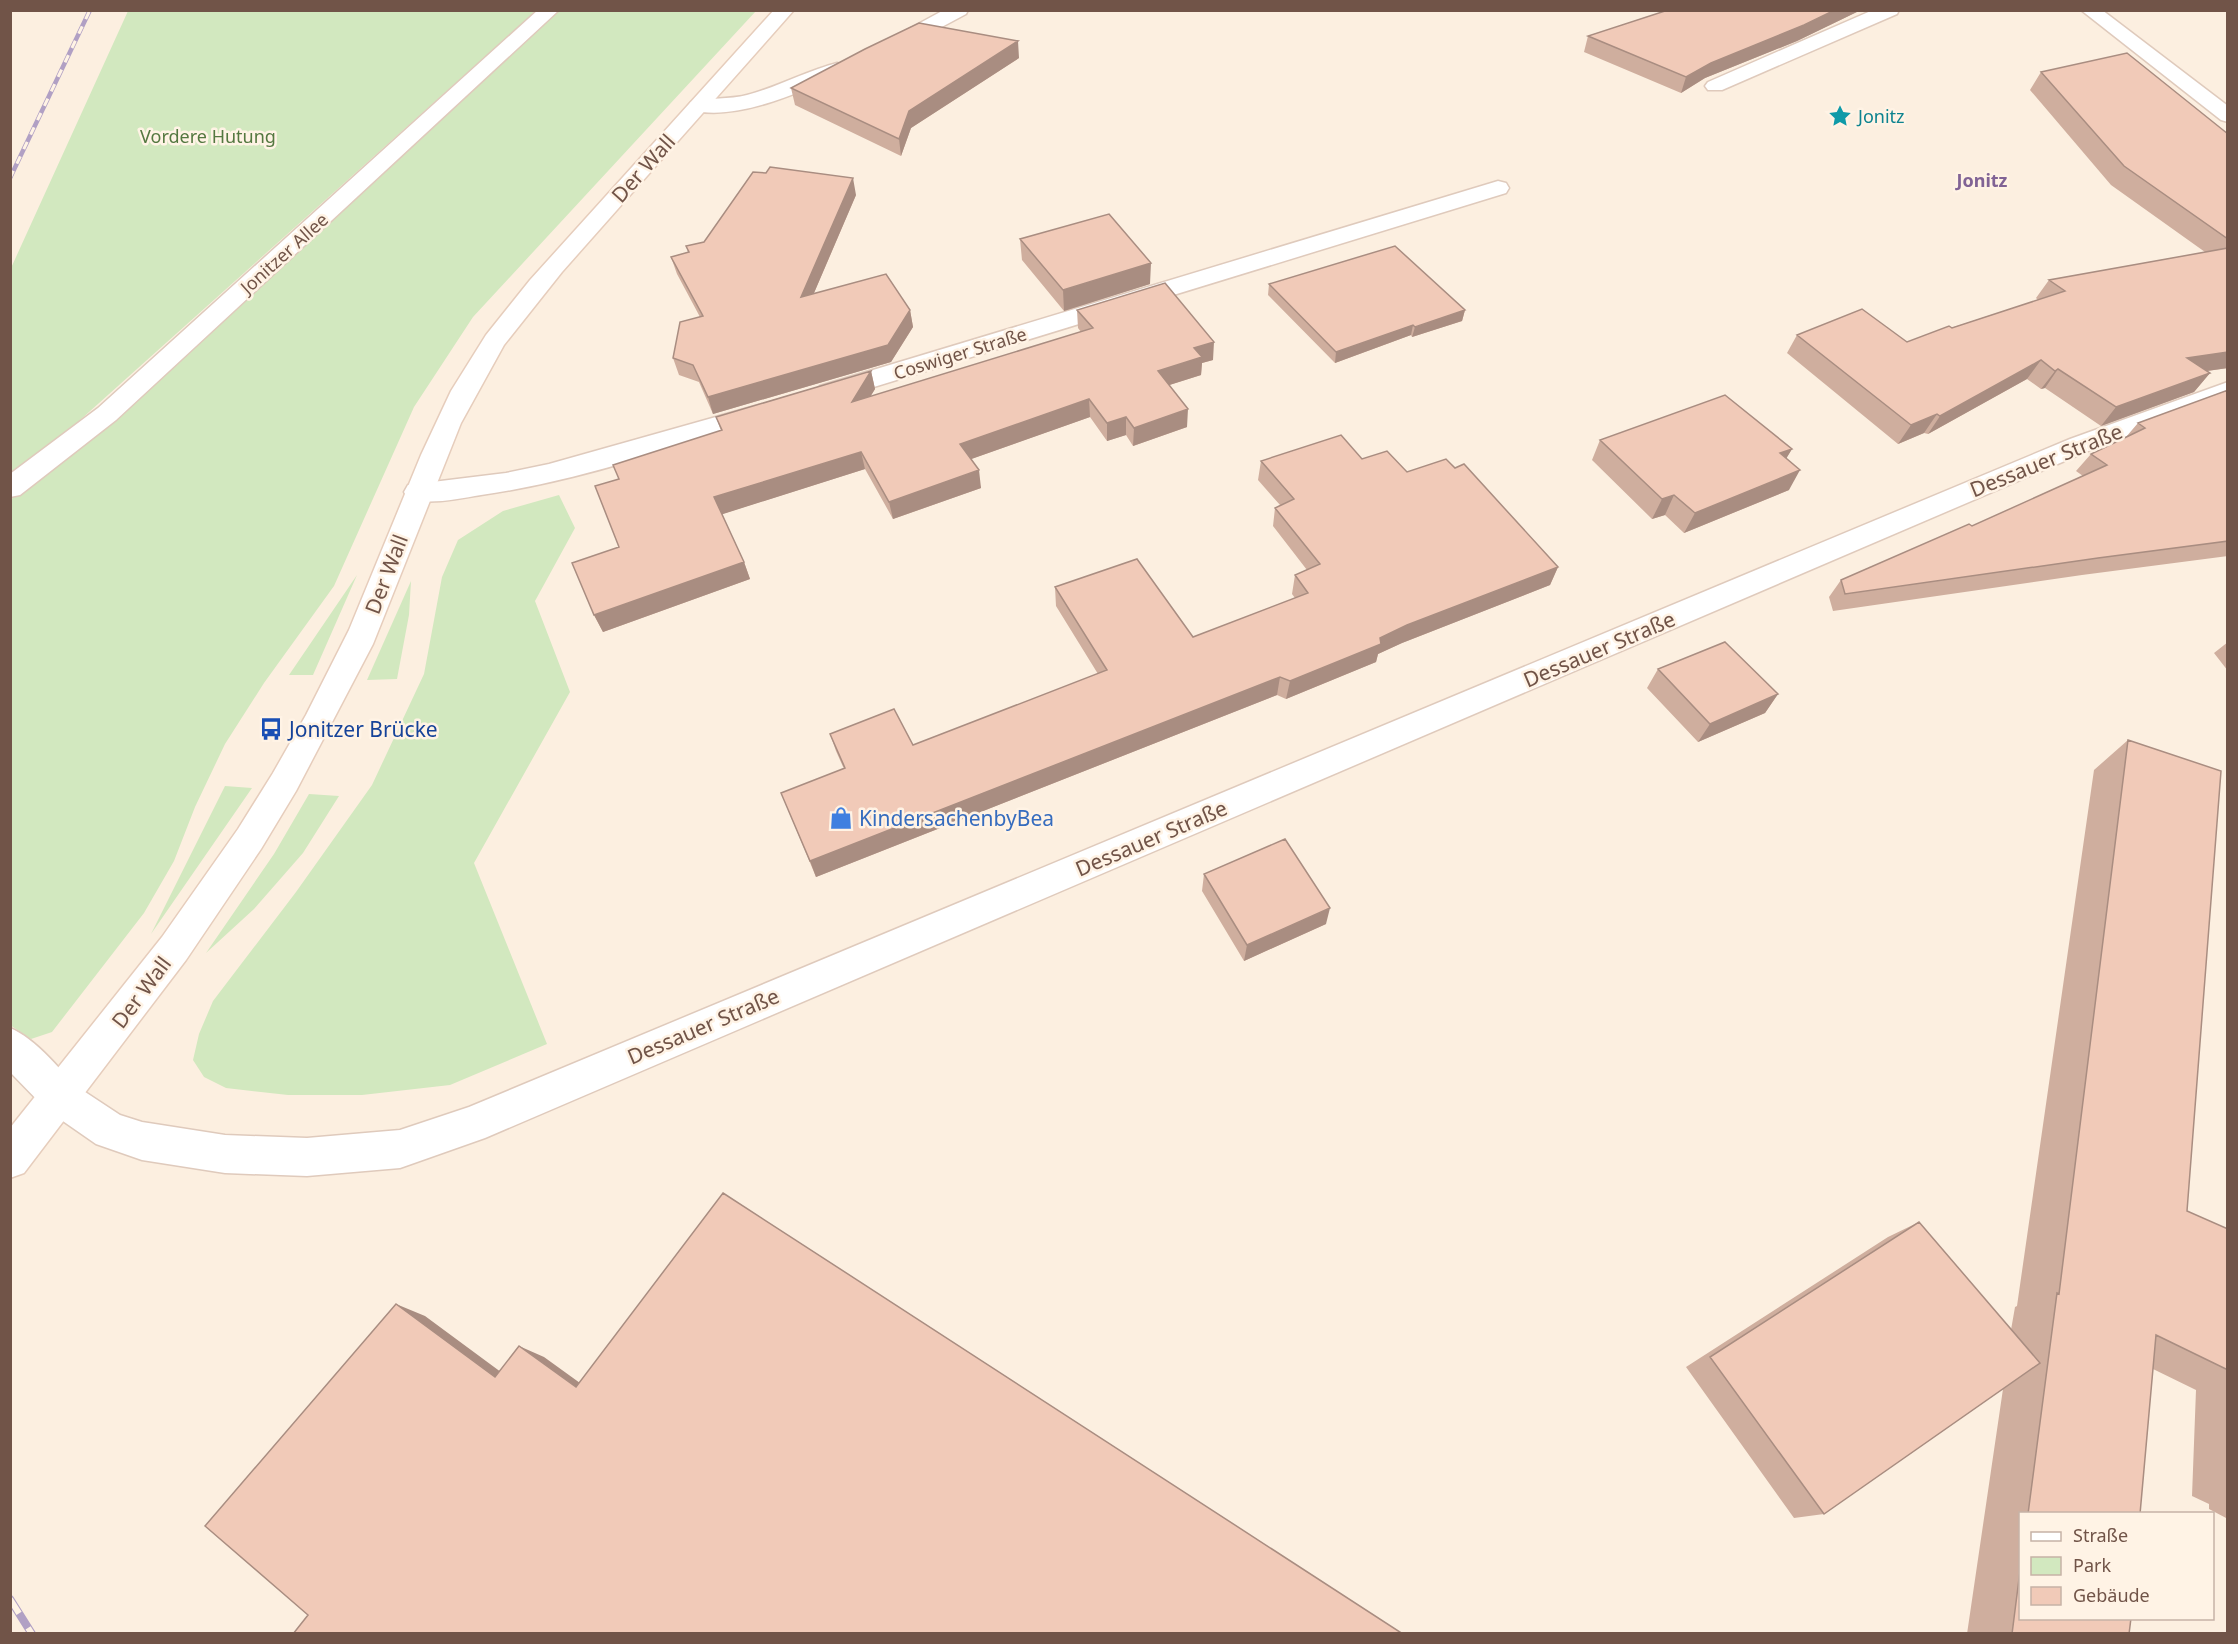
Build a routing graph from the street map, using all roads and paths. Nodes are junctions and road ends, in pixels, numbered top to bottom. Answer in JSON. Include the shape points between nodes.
{"nodes":[{"id":1,"x":550,"y":10,"type":"edge"},
{"id":2,"x":785,"y":10,"type":"edge"},
{"id":3,"x":958,"y":10,"type":"edge"},
{"id":4,"x":1890,"y":10,"type":"edge"},
{"id":5,"x":2090,"y":10,"type":"edge"},
{"id":6,"x":878,"y":53,"type":"edge"},
{"id":7,"x":852,"y":63,"type":"edge"},
{"id":8,"x":1715,"y":86,"type":"dead end"},
{"id":9,"x":698,"y":106,"type":"junction"},
{"id":10,"x":2228,"y":116,"type":"edge"},
{"id":11,"x":1498,"y":188,"type":"dead end"},
{"id":12,"x":2228,"y":390,"type":"edge"},
{"id":13,"x":10,"y":488,"type":"edge"},
{"id":14,"x":417,"y":492,"type":"junction"},
{"id":15,"x":10,"y":1045,"type":"edge"},
{"id":16,"x":60,"y":1097,"type":"junction"},
{"id":17,"x":10,"y":1159,"type":"edge"}],
"edges":[{"from":1,"to":13,"type":"street","name":"Jonitzer Allee","via":[[107,414]]},
{"from":2,"to":9,"type":"street","name":"Der Wall"},
{"from":3,"to":6,"type":"street"},
{"from":4,"to":8,"type":"street"},
{"from":5,"to":10,"type":"street"},
{"from":7,"to":9,"type":"street","via":[[733,105]]},
{"from":9,"to":14,"type":"street","name":"Der Wall","via":[[508,322],[460,400]]},
{"from":11,"to":14,"type":"street","name":"Coswiger Straße","via":[[539,477],[463,490]]},
{"from":12,"to":16,"type":"street","name":"Dessauer Straße","via":[[2079,445],[471,1125],[400,1149],[307,1157],[225,1154],[142,1141],[110,1131]]},
{"from":14,"to":16,"type":"street","name":"Der Wall","via":[[370,617],[277,796],[160,969]]},
{"from":15,"to":16,"type":"street"},
{"from":16,"to":17,"type":"street","name":"Der Wall"}]}
